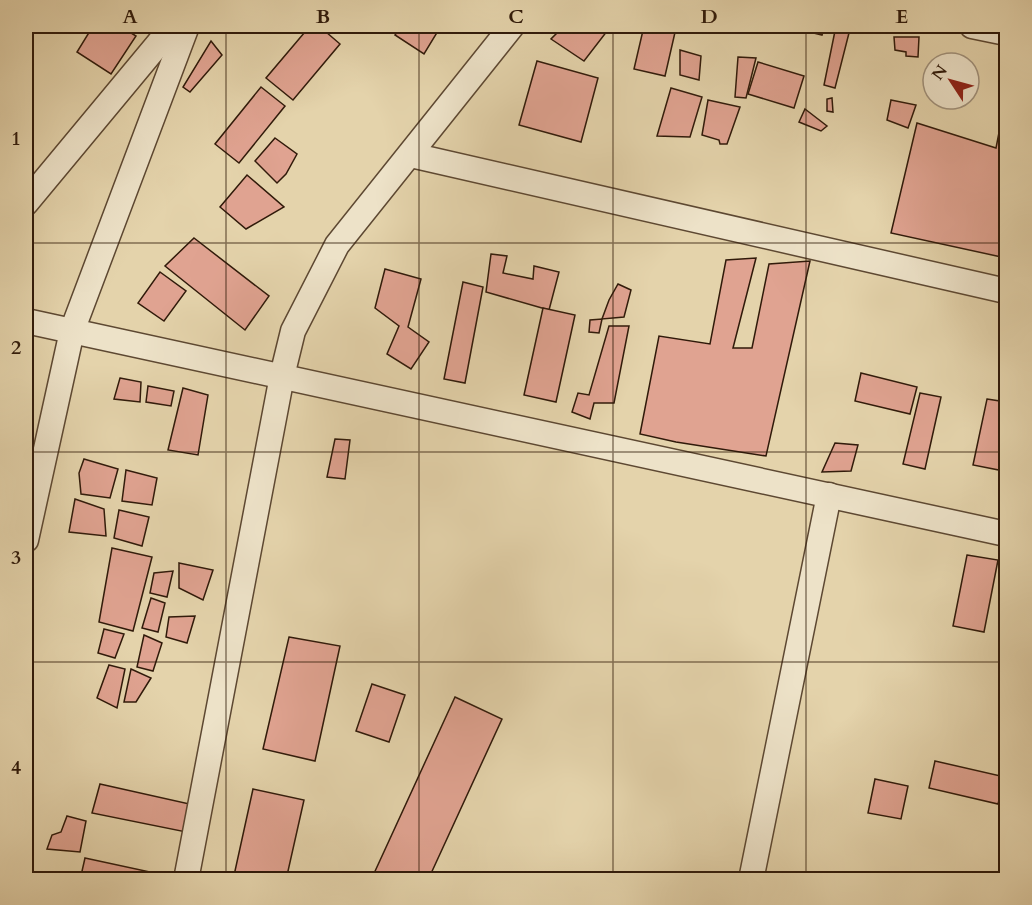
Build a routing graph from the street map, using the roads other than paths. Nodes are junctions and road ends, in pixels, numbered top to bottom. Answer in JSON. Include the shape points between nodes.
{"nodes":[{"id":1,"x":173,"y":26,"type":"edge"},
{"id":2,"x":187,"y":26,"type":"edge"},
{"id":3,"x":513,"y":26,"type":"edge"},
{"id":4,"x":972,"y":26,"type":"edge"},
{"id":5,"x":1006,"y":33,"type":"edge"},
{"id":6,"x":411,"y":154,"type":"junction"},
{"id":7,"x":26,"y":202,"type":"edge"},
{"id":8,"x":1006,"y":291,"type":"edge"},
{"id":9,"x":26,"y":321,"type":"edge"},
{"id":10,"x":72,"y":331,"type":"junction"},
{"id":11,"x":282,"y":376,"type":"junction"},
{"id":12,"x":829,"y":495,"type":"junction"},
{"id":13,"x":1006,"y":534,"type":"edge"},
{"id":14,"x":26,"y":540,"type":"edge"},
{"id":15,"x":186,"y":879,"type":"edge"},
{"id":16,"x":751,"y":879,"type":"edge"}],
"edges":[{"from":1,"to":7,"type":"street"},
{"from":2,"to":10,"type":"street"},
{"from":3,"to":6,"type":"street"},
{"from":4,"to":5,"type":"street"},
{"from":6,"to":8,"type":"street"},
{"from":6,"to":11,"type":"street","via":[[337,245],[293,331]]},
{"from":9,"to":10,"type":"street"},
{"from":10,"to":11,"type":"street"},
{"from":10,"to":14,"type":"street"},
{"from":11,"to":12,"type":"street"},
{"from":11,"to":15,"type":"street"},
{"from":12,"to":13,"type":"street"},
{"from":12,"to":16,"type":"street"}]}
